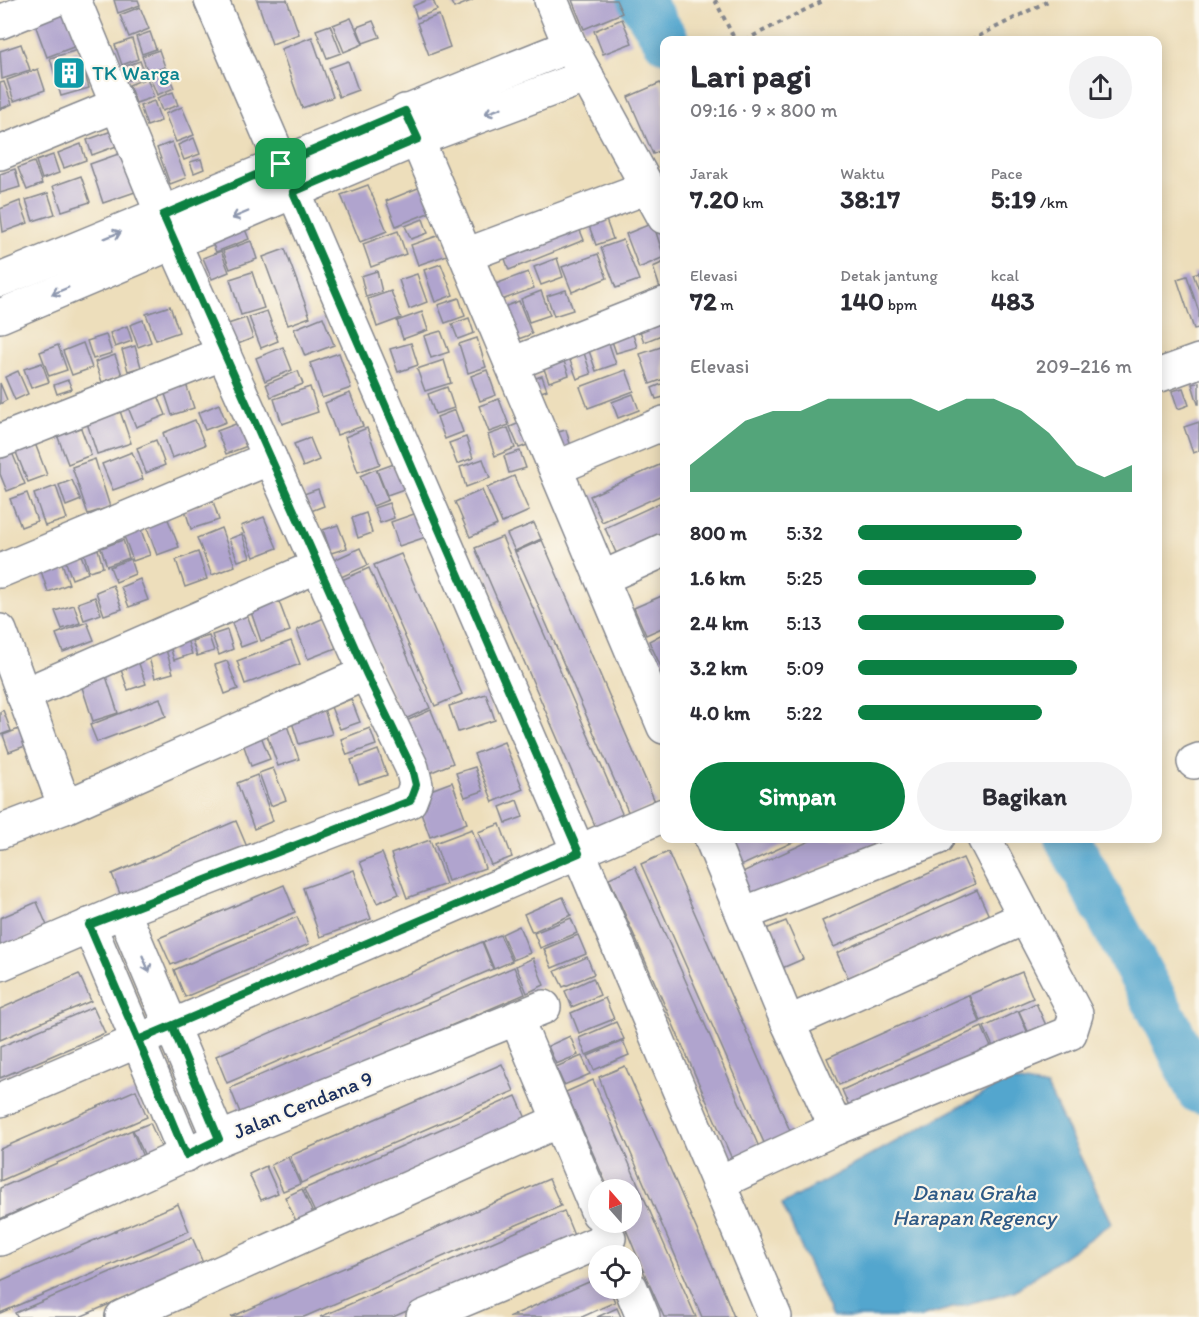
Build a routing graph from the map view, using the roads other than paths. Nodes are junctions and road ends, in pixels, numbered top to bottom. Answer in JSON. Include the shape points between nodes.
{"nodes":[{"id":1,"x":54,"y":0,"type":"edge"},
{"id":2,"x":74,"y":0,"type":"edge"},
{"id":3,"x":211,"y":0,"type":"edge"},
{"id":4,"x":551,"y":0,"type":"edge"},
{"id":5,"x":0,"y":22,"type":"edge"},
{"id":6,"x":570,"y":46,"type":"junction"},
{"id":7,"x":525,"y":63,"type":"junction"},
{"id":8,"x":587,"y":76,"type":"junction"},
{"id":9,"x":538,"y":94,"type":"junction"},
{"id":10,"x":117,"y":105,"type":"junction"},
{"id":11,"x":411,"y":125,"type":"junction"},
{"id":12,"x":0,"y":153,"type":"edge"},
{"id":13,"x":287,"y":178,"type":"junction"},
{"id":14,"x":648,"y":187,"type":"junction"},
{"id":15,"x":660,"y":210,"type":"edge"},
{"id":16,"x":169,"y":229,"type":"junction"},
{"id":17,"x":466,"y":255,"type":"junction"},
{"id":18,"x":0,"y":280,"type":"edge"},
{"id":19,"x":660,"y":306,"type":"edge"},
{"id":20,"x":0,"y":316,"type":"edge"},
{"id":21,"x":224,"y":353,"type":"junction"},
{"id":22,"x":1199,"y":361,"type":"edge"},
{"id":23,"x":512,"y":364,"type":"junction"},
{"id":24,"x":1162,"y":374,"type":"edge"},
{"id":25,"x":660,"y":425,"type":"edge"},
{"id":26,"x":0,"y":441,"type":"edge"},
{"id":27,"x":270,"y":458,"type":"junction"},
{"id":28,"x":556,"y":468,"type":"junction"},
{"id":29,"x":660,"y":552,"type":"edge"},
{"id":30,"x":318,"y":566,"type":"junction"},
{"id":31,"x":0,"y":571,"type":"edge"},
{"id":32,"x":602,"y":578,"type":"junction"},
{"id":33,"x":0,"y":631,"type":"edge"},
{"id":34,"x":366,"y":673,"type":"junction"},
{"id":35,"x":655,"y":680,"type":"edge"},
{"id":36,"x":23,"y":695,"type":"junction"},
{"id":37,"x":660,"y":706,"type":"edge"},
{"id":38,"x":65,"y":807,"type":"junction"},
{"id":39,"x":660,"y":817,"type":"edge"},
{"id":40,"x":0,"y":832,"type":"edge"},
{"id":41,"x":713,"y":843,"type":"edge"},
{"id":42,"x":924,"y":843,"type":"edge"},
{"id":43,"x":987,"y":843,"type":"edge"},
{"id":44,"x":579,"y":853,"type":"junction"},
{"id":45,"x":123,"y":911,"type":"junction"},
{"id":46,"x":742,"y":914,"type":"junction"},
{"id":47,"x":1026,"y":917,"type":"junction"},
{"id":48,"x":89,"y":925,"type":"junction"},
{"id":49,"x":0,"y":964,"type":"edge"},
{"id":50,"x":788,"y":1023,"type":"junction"},
{"id":51,"x":172,"y":1026,"type":"junction"},
{"id":52,"x":138,"y":1040,"type":"junction"},
{"id":53,"x":0,"y":1100,"type":"edge"},
{"id":54,"x":558,"y":1121,"type":"junction"},
{"id":55,"x":836,"y":1128,"type":"junction"},
{"id":56,"x":219,"y":1139,"type":"junction"},
{"id":57,"x":186,"y":1155,"type":"junction"},
{"id":58,"x":718,"y":1183,"type":"junction"},
{"id":59,"x":588,"y":1189,"type":"edge"},
{"id":60,"x":605,"y":1233,"type":"edge"},
{"id":61,"x":0,"y":1239,"type":"edge"},
{"id":62,"x":636,"y":1299,"type":"edge"},
{"id":63,"x":122,"y":1317,"type":"edge"},
{"id":64,"x":423,"y":1317,"type":"edge"},
{"id":65,"x":643,"y":1317,"type":"edge"},
{"id":66,"x":775,"y":1317,"type":"edge"}],
"edges":[{"from":1,"to":5,"type":"street"},
{"from":2,"to":10,"type":"street"},
{"from":3,"to":13,"type":"street"},
{"from":4,"to":6,"type":"street"},
{"from":6,"to":7,"type":"street"},
{"from":6,"to":8,"type":"street"},
{"from":7,"to":9,"type":"street"},
{"from":7,"to":11,"type":"street"},
{"from":8,"to":9,"type":"street"},
{"from":8,"to":14,"type":"street"},
{"from":9,"to":11,"type":"street","one_way":true},
{"from":10,"to":12,"type":"street"},
{"from":10,"to":16,"type":"street"},
{"from":11,"to":13,"type":"street"},
{"from":11,"to":17,"type":"street"},
{"from":13,"to":16,"type":"street"},
{"from":13,"to":44,"type":"street"},
{"from":14,"to":15,"type":"street"},
{"from":14,"to":17,"type":"street"},
{"from":18,"to":16,"type":"street","one_way":true},
{"from":16,"to":20,"type":"street","one_way":true},
{"from":16,"to":21,"type":"street"},
{"from":17,"to":23,"type":"street"},
{"from":19,"to":23,"type":"street"},
{"from":21,"to":26,"type":"street"},
{"from":21,"to":27,"type":"street"},
{"from":22,"to":24,"type":"street"},
{"from":23,"to":28,"type":"street"},
{"from":25,"to":28,"type":"street"},
{"from":27,"to":30,"type":"street"},
{"from":27,"to":31,"type":"street"},
{"from":28,"to":32,"type":"street"},
{"from":29,"to":32,"type":"street"},
{"from":30,"to":34,"type":"street"},
{"from":30,"to":36,"type":"street"},
{"from":32,"to":35,"type":"street"},
{"from":33,"to":36,"type":"street"},
{"from":34,"to":38,"type":"street"},
{"from":34,"to":45,"type":"street","via":[[412,768],[416,785],[410,801]]},
{"from":35,"to":37,"type":"street"},
{"from":36,"to":38,"type":"street"},
{"from":38,"to":40,"type":"street"},
{"from":39,"to":44,"type":"street"},
{"from":41,"to":46,"type":"street"},
{"from":42,"to":46,"type":"street"},
{"from":43,"to":47,"type":"street"},
{"from":44,"to":51,"type":"street"},
{"from":44,"to":58,"type":"street"},
{"from":45,"to":48,"type":"street"},
{"from":45,"to":51,"type":"street","one_way":true},
{"from":46,"to":50,"type":"street"},
{"from":47,"to":50,"type":"street"},
{"from":47,"to":55,"type":"street","via":[[1076,1014],[1070,1033]]},
{"from":48,"to":49,"type":"street"},
{"from":48,"to":52,"type":"street"},
{"from":50,"to":55,"type":"street"},
{"from":51,"to":52,"type":"street"},
{"from":51,"to":56,"type":"street"},
{"from":52,"to":53,"type":"street"},
{"from":52,"to":57,"type":"street"},
{"from":54,"to":56,"type":"street","name":"Jalan Cendana 9","via":[[530,1012]]},
{"from":54,"to":59,"type":"street"},
{"from":54,"to":63,"type":"street"},
{"from":55,"to":58,"type":"street"},
{"from":56,"to":57,"type":"street","name":"Jalan Cendana 9"},
{"from":57,"to":61,"type":"street","name":"Jalan Cendana 9"},
{"from":58,"to":66,"type":"street"},
{"from":60,"to":64,"type":"street"},
{"from":62,"to":65,"type":"street"}]}
